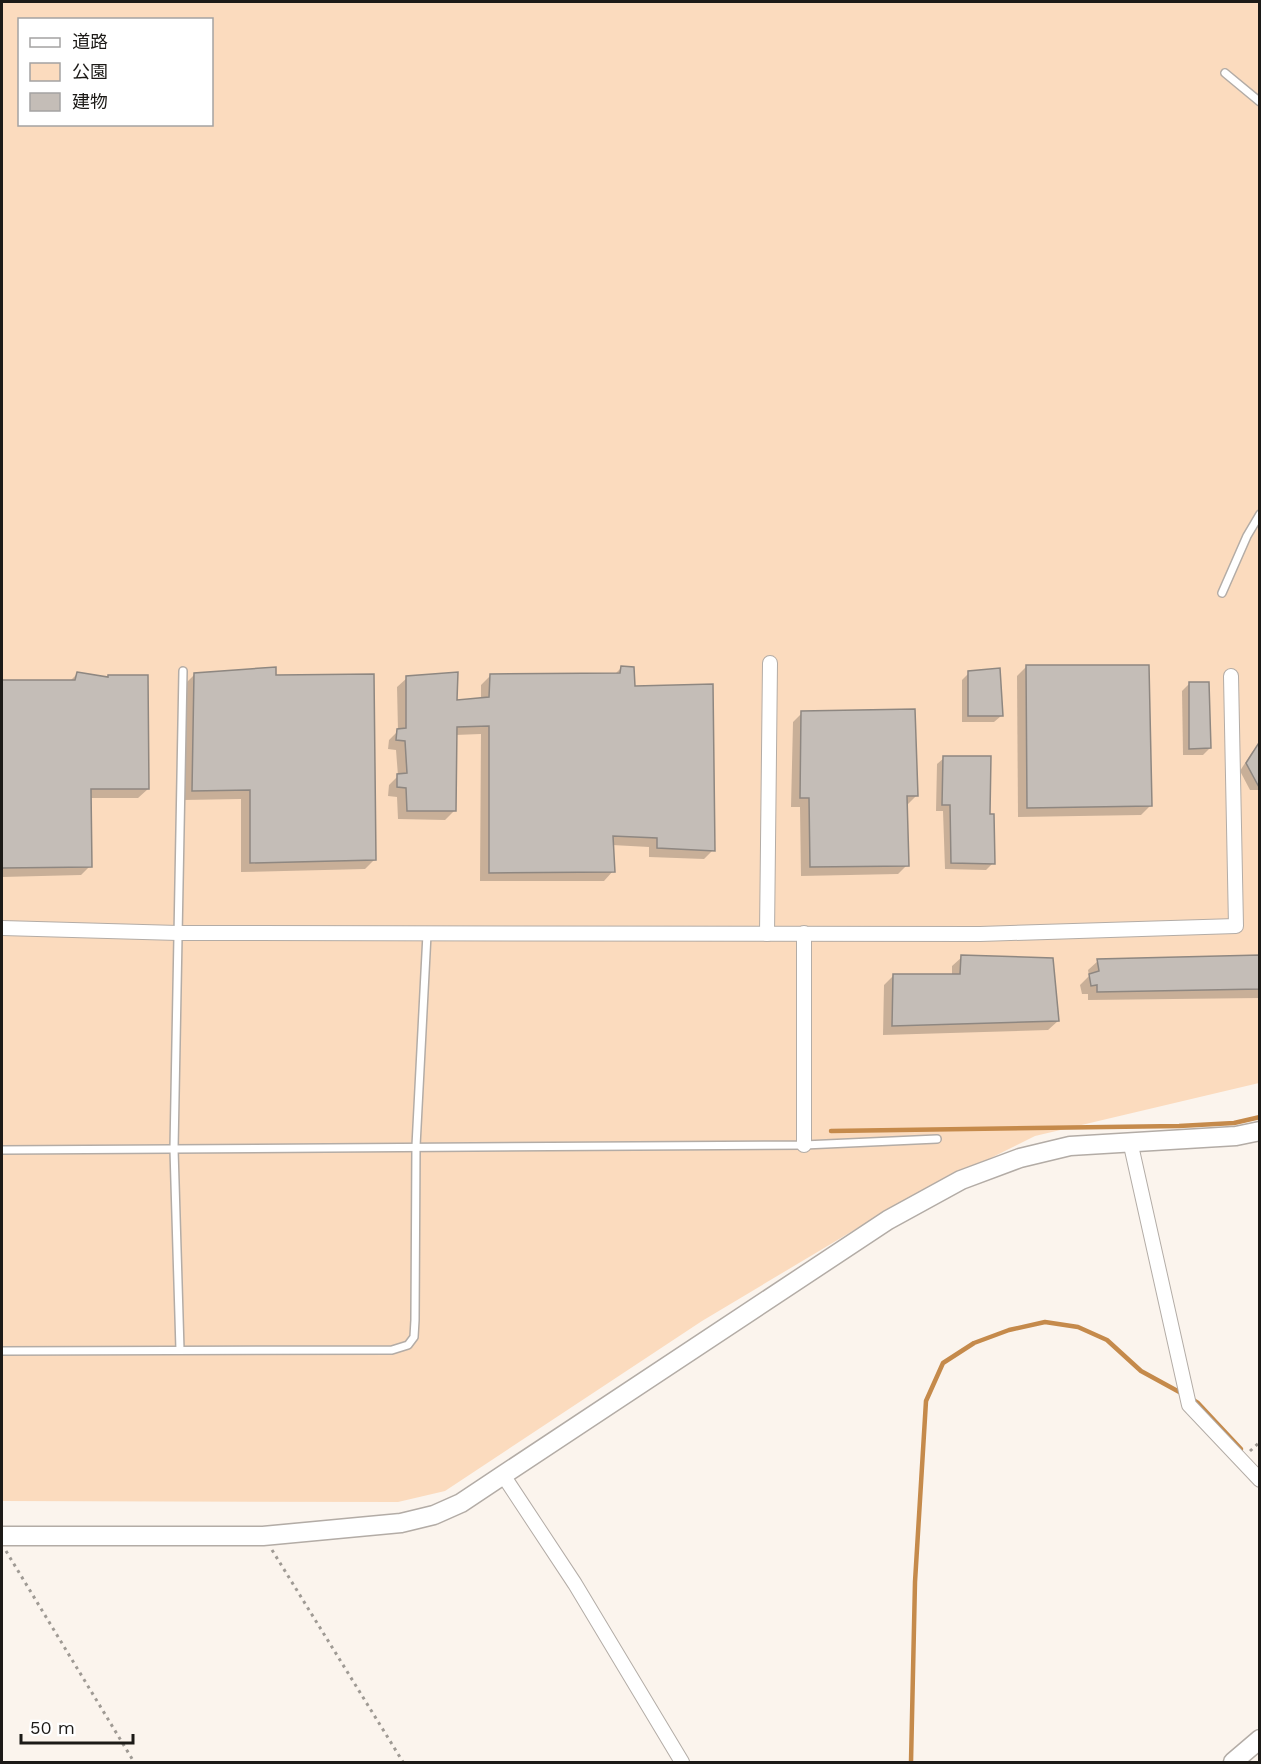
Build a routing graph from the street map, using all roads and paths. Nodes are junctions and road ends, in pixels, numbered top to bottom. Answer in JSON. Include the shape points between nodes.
{"nodes":[{"id":1,"x":1225,"y":73,"type":"dead end"},
{"id":2,"x":1260,"y":102,"type":"edge"},
{"id":3,"x":1260,"y":514,"type":"edge"},
{"id":4,"x":1222,"y":593,"type":"dead end"},
{"id":5,"x":770,"y":663,"type":"dead end"},
{"id":6,"x":183,"y":671,"type":"dead end"},
{"id":7,"x":1231,"y":676,"type":"dead end"},
{"id":8,"x":2,"y":928,"type":"edge"},
{"id":9,"x":178,"y":933,"type":"junction"},
{"id":10,"x":804,"y":933,"type":"junction"},
{"id":11,"x":427,"y":934,"type":"junction"},
{"id":12,"x":767,"y":934,"type":"junction"},
{"id":13,"x":1260,"y":1131,"type":"edge"},
{"id":14,"x":937,"y":1139,"type":"dead end"},
{"id":15,"x":1130,"y":1142,"type":"junction"},
{"id":16,"x":804,"y":1145,"type":"junction"},
{"id":17,"x":416,"y":1146,"type":"junction"},
{"id":18,"x":174,"y":1149,"type":"junction"},
{"id":19,"x":2,"y":1150,"type":"edge"},
{"id":20,"x":180,"y":1350,"type":"junction"},
{"id":21,"x":2,"y":1351,"type":"edge"},
{"id":22,"x":503,"y":1475,"type":"junction"},
{"id":23,"x":1260,"y":1480,"type":"edge"},
{"id":24,"x":2,"y":1536,"type":"edge"},
{"id":25,"x":263,"y":1536,"type":"junction"},
{"id":26,"x":2,"y":1543,"type":"edge"},
{"id":27,"x":1260,"y":1739,"type":"edge"},
{"id":28,"x":134,"y":1762,"type":"edge"},
{"id":29,"x":403,"y":1762,"type":"edge"},
{"id":30,"x":682,"y":1762,"type":"edge"},
{"id":31,"x":1233,"y":1762,"type":"edge"}],
"edges":[{"from":1,"to":2,"type":"lane"},
{"from":3,"to":4,"type":"lane"},
{"from":5,"to":12,"type":"street"},
{"from":6,"to":9,"type":"lane"},
{"from":7,"to":10,"type":"street","via":[[1236,927],[980,934]]},
{"from":8,"to":9,"type":"street"},
{"from":9,"to":11,"type":"street"},
{"from":9,"to":18,"type":"lane"},
{"from":10,"to":12,"type":"street"},
{"from":10,"to":16,"type":"street"},
{"from":11,"to":12,"type":"street"},
{"from":11,"to":17,"type":"lane"},
{"from":13,"to":15,"type":"street"},
{"from":14,"to":16,"type":"lane"},
{"from":15,"to":22,"type":"street","via":[[1070,1146],[1020,1158],[961,1180],[888,1220]]},
{"from":15,"to":23,"type":"street","via":[[1189,1406]]},
{"from":16,"to":17,"type":"lane"},
{"from":17,"to":18,"type":"lane"},
{"from":17,"to":20,"type":"lane","via":[[415,1320],[414,1337],[408,1346],[392,1350]]},
{"from":18,"to":19,"type":"lane"},
{"from":18,"to":20,"type":"lane"},
{"from":20,"to":21,"type":"lane"},
{"from":22,"to":25,"type":"street","via":[[461,1503],[434,1515],[401,1523]]},
{"from":22,"to":30,"type":"street","via":[[575,1584]]},
{"from":24,"to":25,"type":"street"},
{"from":25,"to":29,"type":"path"},
{"from":26,"to":28,"type":"path"},
{"from":27,"to":31,"type":"street"}]}
